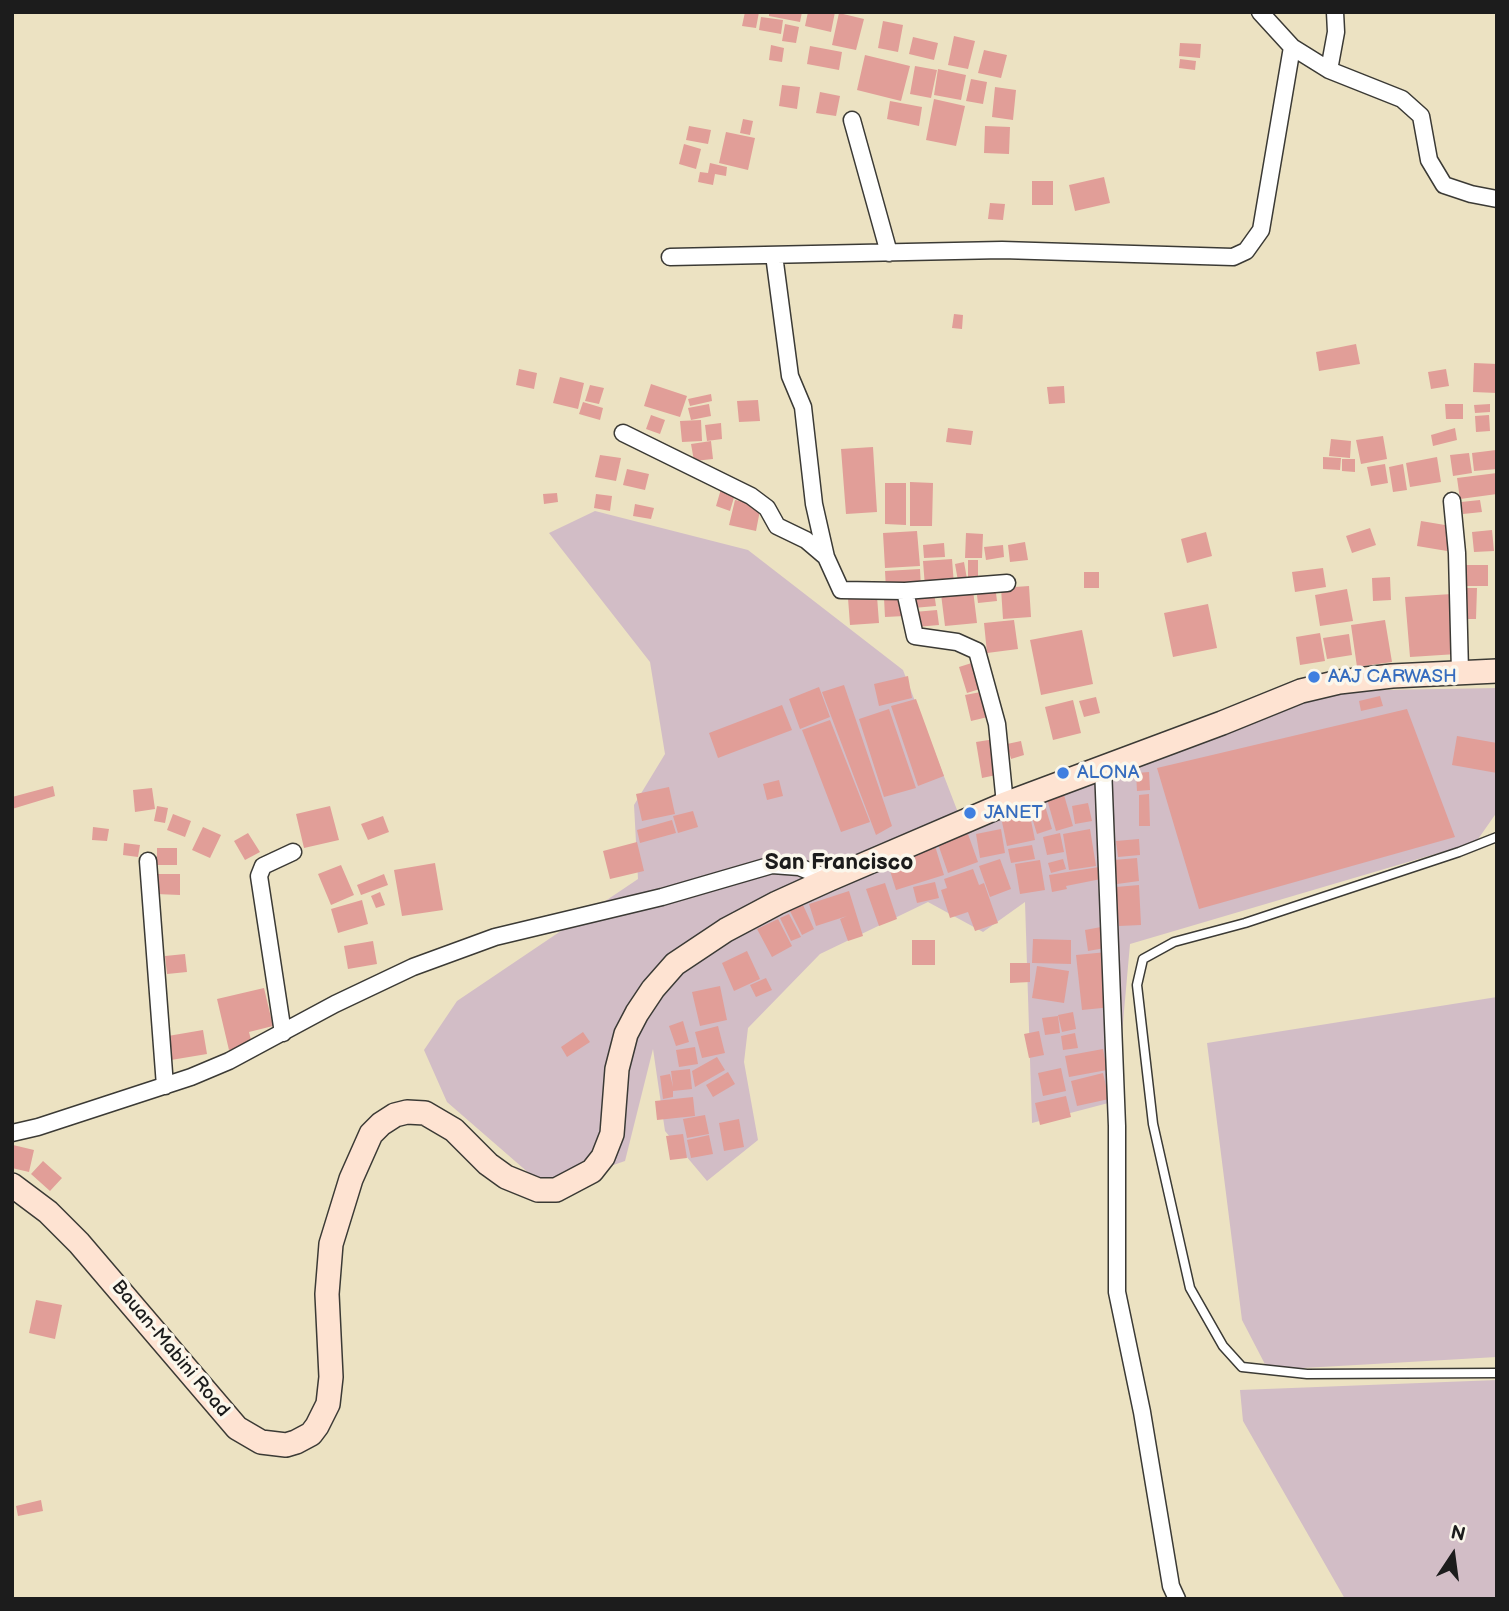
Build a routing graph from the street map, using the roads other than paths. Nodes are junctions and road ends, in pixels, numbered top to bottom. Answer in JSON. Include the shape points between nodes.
{"nodes":[{"id":1,"x":1260,"y":12,"type":"edge"},
{"id":2,"x":1335,"y":12,"type":"edge"},
{"id":3,"x":1292,"y":47,"type":"junction"},
{"id":4,"x":1329,"y":71,"type":"junction"},
{"id":5,"x":852,"y":120,"type":"dead end"},
{"id":6,"x":1497,"y":199,"type":"edge"},
{"id":7,"x":889,"y":253,"type":"junction"},
{"id":8,"x":774,"y":255,"type":"junction"},
{"id":9,"x":670,"y":257,"type":"dead end"},
{"id":10,"x":622,"y":433,"type":"dead end"},
{"id":11,"x":1452,"y":501,"type":"dead end"},
{"id":12,"x":826,"y":557,"type":"junction"},
{"id":13,"x":1007,"y":583,"type":"dead end"},
{"id":14,"x":905,"y":591,"type":"junction"},
{"id":15,"x":1497,"y":671,"type":"edge"},
{"id":16,"x":1460,"y":673,"type":"junction"},
{"id":17,"x":1103,"y":767,"type":"junction"},
{"id":18,"x":1005,"y":804,"type":"junction"},
{"id":19,"x":1497,"y":837,"type":"edge"},
{"id":20,"x":293,"y":852,"type":"dead end"},
{"id":21,"x":148,"y":861,"type":"dead end"},
{"id":22,"x":830,"y":879,"type":"junction"},
{"id":23,"x":283,"y":1033,"type":"junction"},
{"id":24,"x":165,"y":1086,"type":"junction"},
{"id":25,"x":12,"y":1133,"type":"edge"},
{"id":26,"x":12,"y":1185,"type":"edge"},
{"id":27,"x":1497,"y":1373,"type":"edge"},
{"id":28,"x":1177,"y":1599,"type":"edge"}],
"edges":[{"from":1,"to":3,"type":"street"},
{"from":2,"to":4,"type":"street"},
{"from":3,"to":4,"type":"street"},
{"from":3,"to":7,"type":"street","via":[[1261,229],[1246,251],[1233,257],[1002,250]]},
{"from":4,"to":6,"type":"street","via":[[1402,99],[1421,116],[1430,160],[1444,185]]},
{"from":5,"to":7,"type":"street"},
{"from":7,"to":8,"type":"street"},
{"from":8,"to":9,"type":"street"},
{"from":8,"to":12,"type":"street","via":[[790,376],[803,407],[814,504]]},
{"from":10,"to":12,"type":"street","via":[[751,496],[767,508],[777,526],[806,540]]},
{"from":11,"to":16,"type":"street"},
{"from":12,"to":14,"type":"street","via":[[841,590]]},
{"from":13,"to":14,"type":"street"},
{"from":14,"to":18,"type":"street","via":[[915,636],[977,650],[997,724]]},
{"from":15,"to":16,"type":"main road","name":"Bauan-Mabini Road"},
{"from":16,"to":17,"type":"main road","name":"Bauan-Mabini Road","via":[[1318,685]]},
{"from":17,"to":18,"type":"main road","name":"Bauan-Mabini Road"},
{"from":17,"to":28,"type":"street","via":[[1117,1126],[1117,1292]]},
{"from":18,"to":22,"type":"main road","name":"Bauan-Mabini Road"},
{"from":19,"to":27,"type":"lane","via":[[1245,923],[1174,942],[1143,959],[1137,985],[1153,1124],[1190,1288],[1223,1346],[1242,1367],[1307,1374]]},
{"from":20,"to":23,"type":"street","via":[[263,866],[259,876]]},
{"from":21,"to":24,"type":"street"},
{"from":22,"to":23,"type":"street","via":[[799,867],[772,865],[495,937],[412,967]]},
{"from":22,"to":26,"type":"main road","name":"Bauan-Mabini Road","via":[[726,930],[675,964],[653,989],[626,1034],[617,1069],[612,1134],[603,1157],[592,1171],[572,1183],[556,1190],[523,1186],[488,1164],[448,1125],[425,1113],[395,1115],[371,1134],[331,1244],[328,1404],[311,1434],[296,1442],[261,1442],[237,1428],[79,1243]]},
{"from":23,"to":24,"type":"street"},
{"from":24,"to":25,"type":"street"}]}
